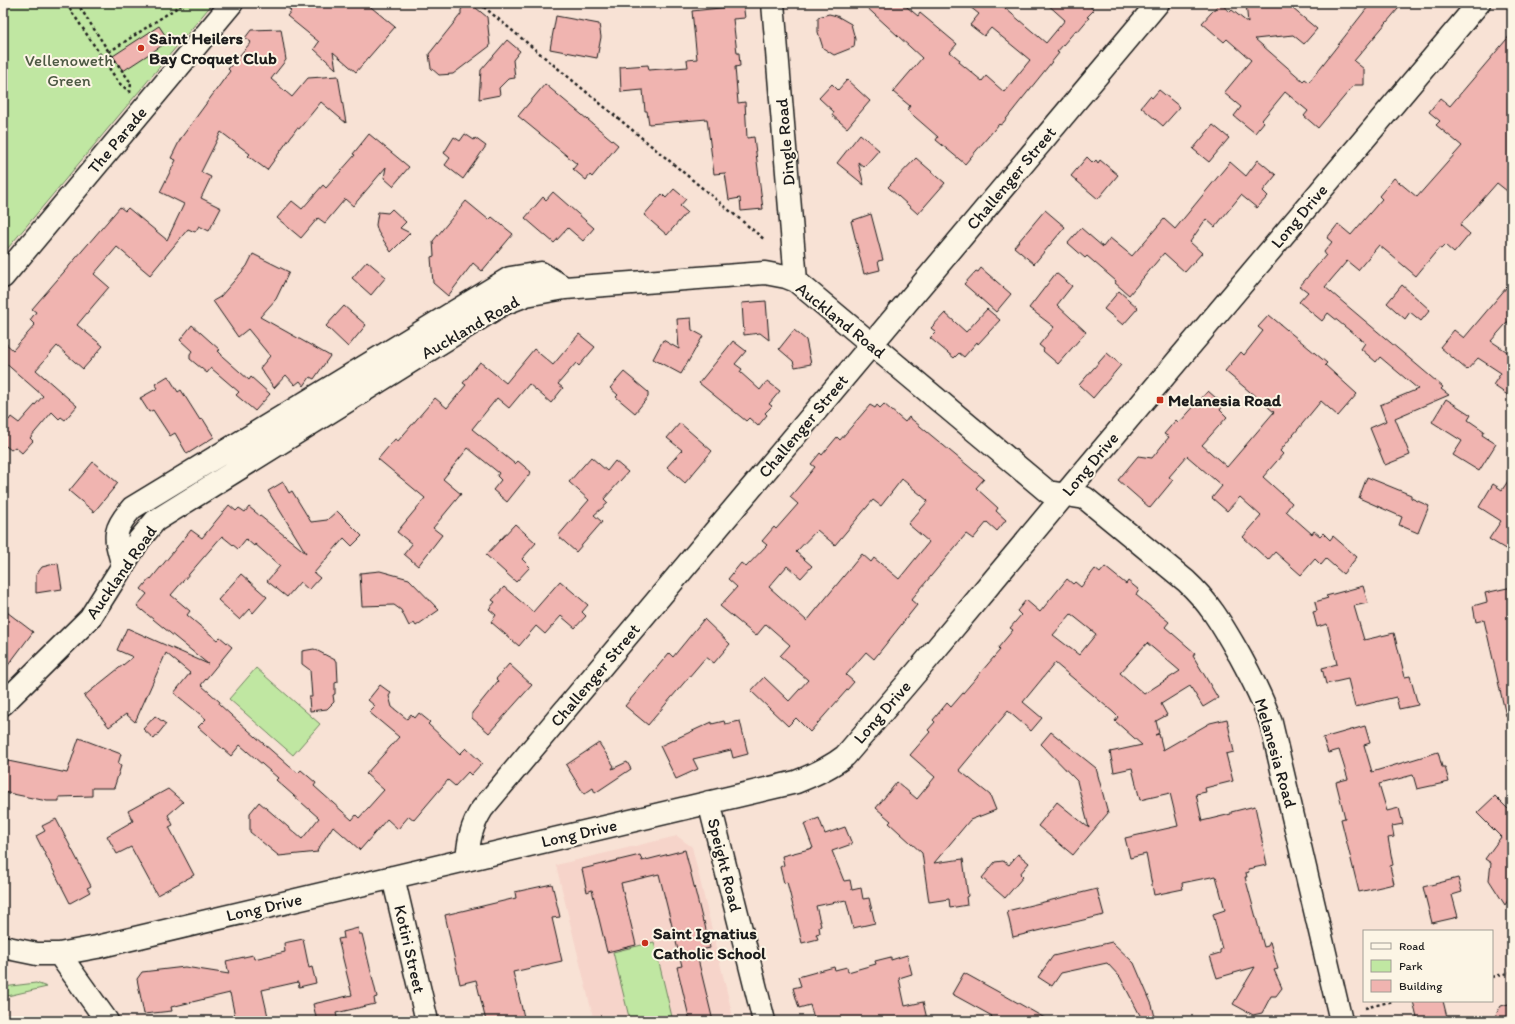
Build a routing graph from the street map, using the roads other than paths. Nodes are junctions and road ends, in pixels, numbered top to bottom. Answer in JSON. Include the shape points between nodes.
{"nodes":[{"id":1,"x":232,"y":3,"type":"edge"},
{"id":2,"x":774,"y":3,"type":"edge"},
{"id":3,"x":1158,"y":3,"type":"edge"},
{"id":4,"x":1479,"y":3,"type":"edge"},
{"id":5,"x":3,"y":277,"type":"edge"},
{"id":6,"x":796,"y":281,"type":"junction"},
{"id":7,"x":871,"y":345,"type":"junction"},
{"id":8,"x":1064,"y":495,"type":"junction"},
{"id":9,"x":3,"y":704,"type":"edge"},
{"id":10,"x":709,"y":802,"type":"junction"},
{"id":11,"x":467,"y":859,"type":"junction"},
{"id":12,"x":393,"y":877,"type":"junction"},
{"id":13,"x":3,"y":947,"type":"edge"},
{"id":14,"x":59,"y":954,"type":"junction"},
{"id":15,"x":1349,"y":1016,"type":"edge"},
{"id":16,"x":108,"y":1021,"type":"edge"},
{"id":17,"x":427,"y":1021,"type":"edge"},
{"id":18,"x":764,"y":1021,"type":"edge"}],
"edges":[{"from":1,"to":5,"type":"street","name":"The Parade","via":[[138,99]]},
{"from":2,"to":6,"type":"street","name":"Dingle Road"},
{"from":3,"to":7,"type":"street","name":"Challenger Street"},
{"from":4,"to":8,"type":"street","name":"Long Drive"},
{"from":6,"to":7,"type":"street","name":"Auckland Road"},
{"from":6,"to":9,"type":"street","name":"Auckland Road","via":[[765,273],[565,288],[526,295],[503,304],[155,521],[139,540],[90,618]]},
{"from":7,"to":8,"type":"street","name":"Auckland Road","via":[[1048,492]]},
{"from":7,"to":11,"type":"street","name":"Challenger Street","via":[[482,809],[471,831]]},
{"from":8,"to":10,"type":"street","name":"Long Drive","via":[[841,759],[825,770],[796,782]]},
{"from":8,"to":15,"type":"street","name":"Melanesia Road","via":[[1085,498],[1186,581],[1219,620],[1256,685],[1278,748]]},
{"from":10,"to":11,"type":"street","name":"Long Drive"},
{"from":10,"to":18,"type":"street","name":"Speight Road"},
{"from":11,"to":12,"type":"street","name":"Long Drive"},
{"from":12,"to":14,"type":"street","name":"Long Drive"},
{"from":12,"to":17,"type":"street","name":"Kotiri Street"},
{"from":13,"to":14,"type":"street","name":"Long Drive","via":[[37,954]]},
{"from":14,"to":16,"type":"street"}]}
